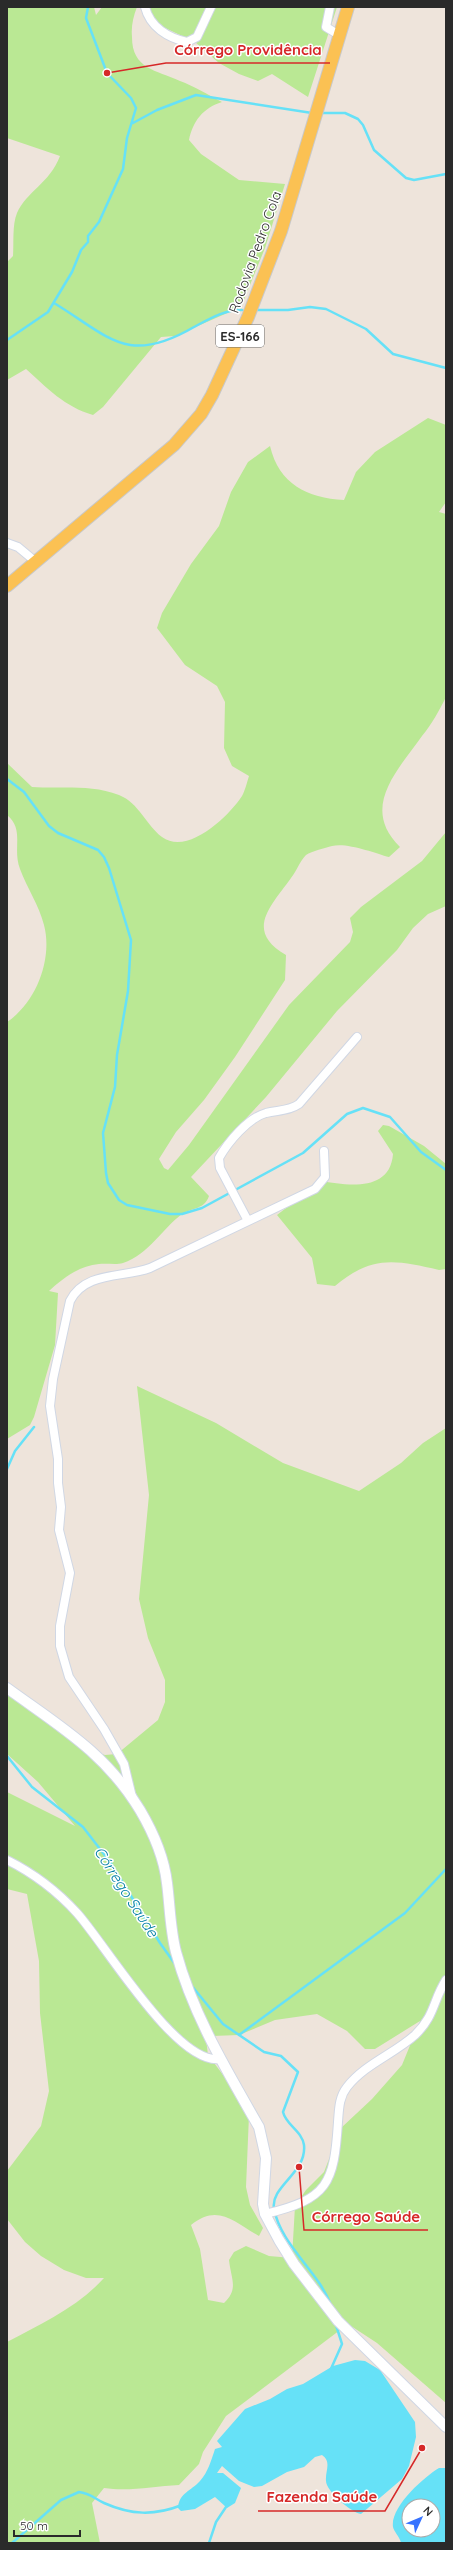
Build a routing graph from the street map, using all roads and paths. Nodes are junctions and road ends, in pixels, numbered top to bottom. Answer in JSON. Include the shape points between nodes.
{"nodes":[{"id":1,"x":145,"y":7,"type":"edge"},
{"id":2,"x":211,"y":7,"type":"edge"},
{"id":3,"x":330,"y":7,"type":"edge"},
{"id":4,"x":348,"y":7,"type":"edge"},
{"id":5,"x":339,"y":35,"type":"junction"},
{"id":6,"x":7,"y":543,"type":"edge"},
{"id":7,"x":36,"y":562,"type":"junction"},
{"id":8,"x":7,"y":586,"type":"edge"},
{"id":9,"x":357,"y":1037,"type":"dead end"},
{"id":10,"x":324,"y":1151,"type":"dead end"},
{"id":11,"x":248,"y":1221,"type":"junction"},
{"id":12,"x":7,"y":1688,"type":"edge"},
{"id":13,"x":133,"y":1800,"type":"junction"},
{"id":14,"x":7,"y":1860,"type":"edge"},
{"id":15,"x":446,"y":1980,"type":"edge"},
{"id":16,"x":219,"y":2059,"type":"junction"},
{"id":17,"x":265,"y":2214,"type":"junction"},
{"id":18,"x":446,"y":2427,"type":"edge"}],
"edges":[{"from":1,"to":2,"type":"street","via":[[154,26],[187,42],[197,37]]},
{"from":3,"to":5,"type":"street","via":[[326,27]]},
{"from":4,"to":5,"type":"main road","name":"Rodovia Pedro Cola","number":"ES-166"},
{"from":5,"to":7,"type":"main road","name":"Rodovia Pedro Cola","number":"ES-166","via":[[281,231],[248,317],[212,395],[201,414],[174,445]]},
{"from":6,"to":7,"type":"street","via":[[18,546]]},
{"from":7,"to":8,"type":"main road","name":"Rodovia Pedro Cola","number":"ES-166"},
{"from":9,"to":11,"type":"street","via":[[299,1104],[257,1117],[219,1158],[220,1168]]},
{"from":10,"to":11,"type":"street","via":[[325,1177],[320,1184]]},
{"from":11,"to":13,"type":"street","via":[[150,1268],[133,1274],[95,1279],[81,1287],[70,1301],[53,1379],[50,1406],[58,1459],[61,1507],[59,1530],[70,1573],[60,1626],[60,1646],[69,1677],[124,1764]]},
{"from":12,"to":13,"type":"street","via":[[90,1748]]},
{"from":13,"to":16,"type":"street","via":[[152,1831],[160,1852],[167,1882],[170,1920],[185,1983]]},
{"from":14,"to":16,"type":"street","via":[[24,1868],[48,1886],[76,1912],[150,2009],[182,2042],[203,2057]]},
{"from":15,"to":17,"type":"street","via":[[430,2017],[423,2026],[346,2087],[341,2097],[335,2162],[325,2186],[304,2203]]},
{"from":16,"to":17,"type":"street","via":[[263,2138],[266,2158],[262,2194]]},
{"from":17,"to":18,"type":"street","via":[[294,2264],[338,2321]]}]}
